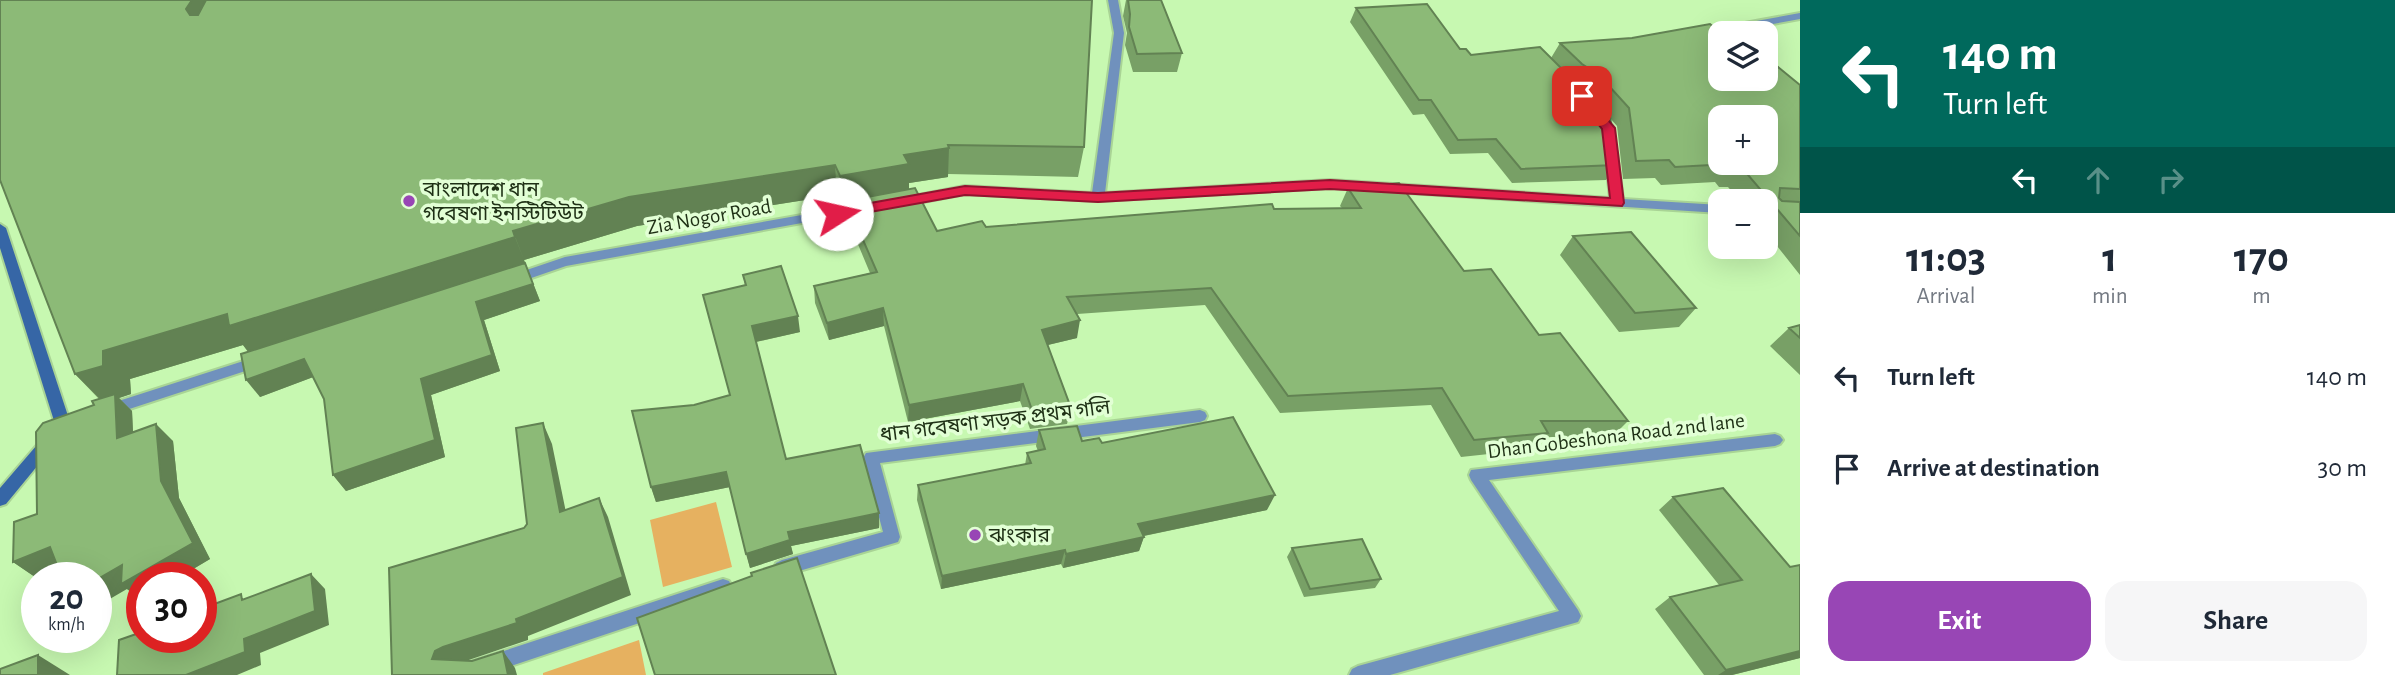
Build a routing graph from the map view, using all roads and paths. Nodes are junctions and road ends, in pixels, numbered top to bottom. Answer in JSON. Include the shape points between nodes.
{"nodes":[{"id":1,"x":1113,"y":0,"type":"edge"},
{"id":2,"x":1800,"y":16,"type":"edge"},
{"id":3,"x":1683,"y":38,"type":"edge"},
{"id":4,"x":1610,"y":141,"type":"edge"},
{"id":5,"x":1098,"y":197,"type":"junction"},
{"id":6,"x":1617,"y":203,"type":"junction"},
{"id":7,"x":1708,"y":208,"type":"edge"},
{"id":8,"x":0,"y":228,"type":"edge"},
{"id":9,"x":499,"y":284,"type":"edge"},
{"id":10,"x":274,"y":356,"type":"edge"},
{"id":11,"x":1200,"y":416,"type":"dead end"},
{"id":12,"x":76,"y":420,"type":"junction"},
{"id":13,"x":1774,"y":440,"type":"dead end"},
{"id":14,"x":0,"y":499,"type":"edge"},
{"id":15,"x":768,"y":572,"type":"edge"},
{"id":16,"x":742,"y":581,"type":"edge"},
{"id":17,"x":458,"y":675,"type":"edge"},
{"id":18,"x":1358,"y":675,"type":"edge"}],
"edges":[{"from":1,"to":5,"type":"street","via":[[1119,33]]},
{"from":2,"to":3,"type":"street"},
{"from":4,"to":6,"type":"street"},
{"from":5,"to":6,"type":"street","name":"Zia Nogor Road","via":[[1330,184]]},
{"from":5,"to":9,"type":"street","name":"Zia Nogor Road","via":[[965,190],[565,262]]},
{"from":6,"to":7,"type":"street","name":"Zia Nogor Road"},
{"from":8,"to":12,"type":"street"},
{"from":10,"to":12,"type":"street"},
{"from":11,"to":15,"type":"street","name":"ধান গবেষণা সড়ক প্রথম গলি","via":[[871,458],[892,537]]},
{"from":12,"to":14,"type":"street"},
{"from":13,"to":18,"type":"street","name":"Dhan Gobeshona Road 2nd lane","via":[[1477,475],[1572,616]]},
{"from":16,"to":17,"type":"street"}]}
